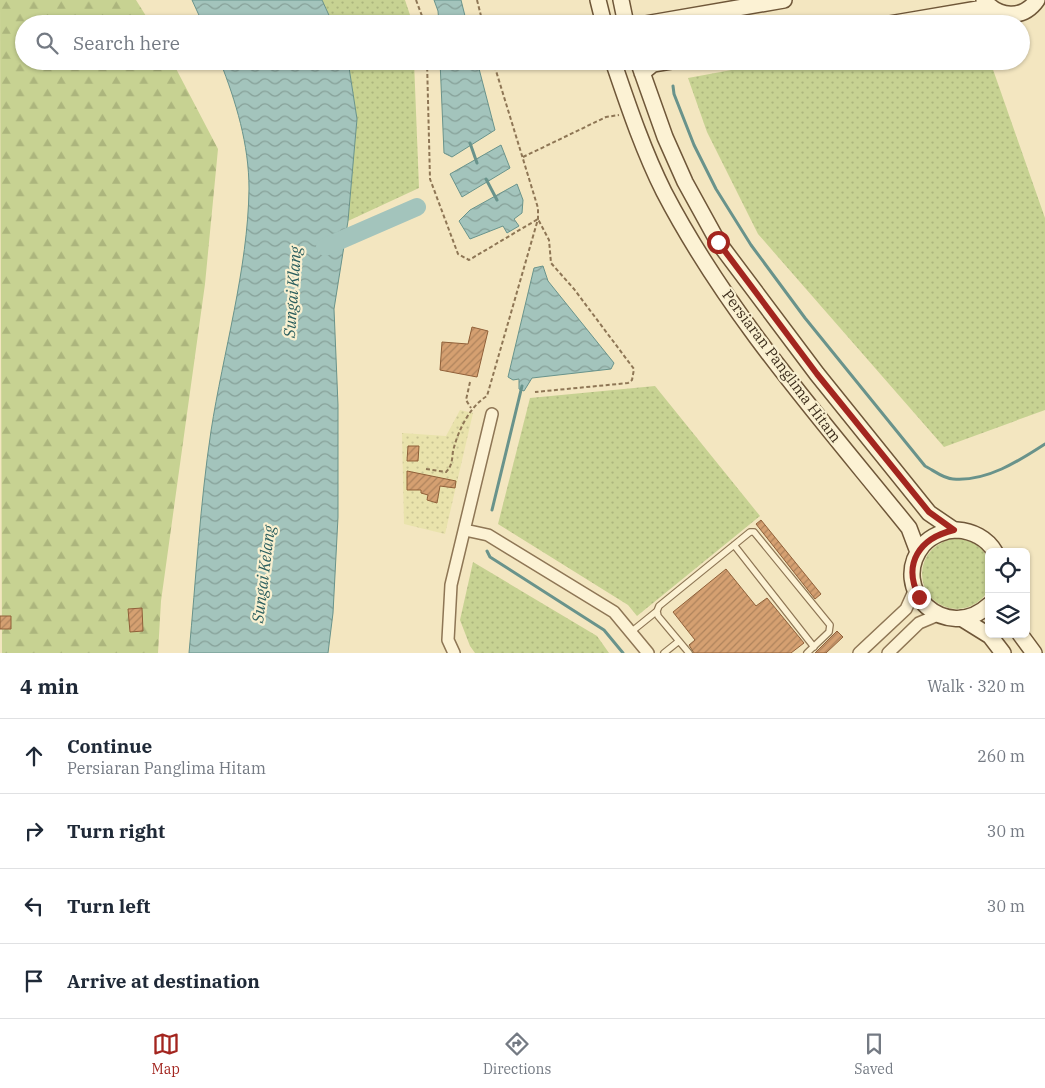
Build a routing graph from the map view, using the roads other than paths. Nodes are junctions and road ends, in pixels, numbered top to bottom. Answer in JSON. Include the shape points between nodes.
{"nodes":[{"id":1,"x":598,"y":0,"type":"edge"},
{"id":2,"x":621,"y":0,"type":"edge"},
{"id":3,"x":784,"y":0,"type":"edge"},
{"id":4,"x":1037,"y":0,"type":"edge"},
{"id":5,"x":986,"y":3,"type":"edge"},
{"id":6,"x":602,"y":15,"type":"edge"},
{"id":7,"x":627,"y":15,"type":"edge"},
{"id":8,"x":718,"y":15,"type":"edge"},
{"id":9,"x":931,"y":15,"type":"edge"},
{"id":10,"x":616,"y":70,"type":"edge"},
{"id":11,"x":641,"y":70,"type":"edge"},
{"id":12,"x":492,"y":414,"type":"dead end"},
{"id":13,"x":465,"y":530,"type":"junction"},
{"id":14,"x":954,"y":530,"type":"junction"},
{"id":15,"x":734,"y":545,"type":"junction"},
{"id":16,"x":992,"y":548,"type":"edge"},
{"id":17,"x":918,"y":552,"type":"junction"},
{"id":18,"x":915,"y":589,"type":"junction"},
{"id":19,"x":985,"y":608,"type":"edge"},
{"id":20,"x":657,"y":611,"type":"junction"},
{"id":21,"x":938,"y":615,"type":"junction"},
{"id":22,"x":962,"y":618,"type":"junction"},
{"id":23,"x":631,"y":632,"type":"junction"},
{"id":24,"x":1023,"y":638,"type":"edge"},
{"id":25,"x":679,"y":641,"type":"junction"},
{"id":26,"x":814,"y":647,"type":"junction"},
{"id":27,"x":454,"y":653,"type":"edge"},
{"id":28,"x":648,"y":653,"type":"edge"},
{"id":29,"x":664,"y":653,"type":"edge"},
{"id":30,"x":689,"y":653,"type":"edge"},
{"id":31,"x":807,"y":653,"type":"edge"},
{"id":32,"x":859,"y":653,"type":"edge"},
{"id":33,"x":888,"y":653,"type":"edge"},
{"id":34,"x":1003,"y":653,"type":"edge"},
{"id":35,"x":1034,"y":653,"type":"edge"}],
"edges":[{"from":1,"to":6,"type":"main road"},
{"from":2,"to":7,"type":"main road"},
{"from":3,"to":8,"type":"main road"},
{"from":4,"to":5,"type":"main road","via":[[1016,15],[1004,14]]},
{"from":5,"to":9,"type":"main road"},
{"from":10,"to":17,"type":"main road","name":"Persiaran Panglima Hitam","via":[[664,191],[701,256],[737,312],[909,528]]},
{"from":11,"to":14,"type":"main road","name":"Persiaran Panglima Hitam","via":[[685,182],[718,242],[817,374],[929,512]]},
{"from":12,"to":13,"type":"street"},
{"from":13,"to":23,"type":"street","via":[[488,535],[614,612]]},
{"from":13,"to":27,"type":"street","via":[[451,585],[448,633]]},
{"from":14,"to":16,"type":"main road","via":[[977,534]]},
{"from":14,"to":17,"type":"main road","via":[[927,540]]},
{"from":15,"to":20,"type":"lane"},
{"from":15,"to":26,"type":"lane"},
{"from":15,"to":26,"type":"lane","via":[[750,532],[758,535],[830,625],[829,632]]},
{"from":17,"to":18,"type":"main road","via":[[913,564]]},
{"from":18,"to":21,"type":"main road","via":[[924,604]]},
{"from":18,"to":32,"type":"street","via":[[906,609]]},
{"from":19,"to":22,"type":"main road"},
{"from":20,"to":23,"type":"lane"},
{"from":20,"to":25,"type":"lane"},
{"from":21,"to":22,"type":"main road"},
{"from":21,"to":33,"type":"street","via":[[919,623]]},
{"from":22,"to":34,"type":"main road","via":[[990,636]]},
{"from":23,"to":28,"type":"street"},
{"from":24,"to":35,"type":"main road"},
{"from":25,"to":29,"type":"lane"},
{"from":25,"to":30,"type":"lane"},
{"from":26,"to":31,"type":"lane"}]}
